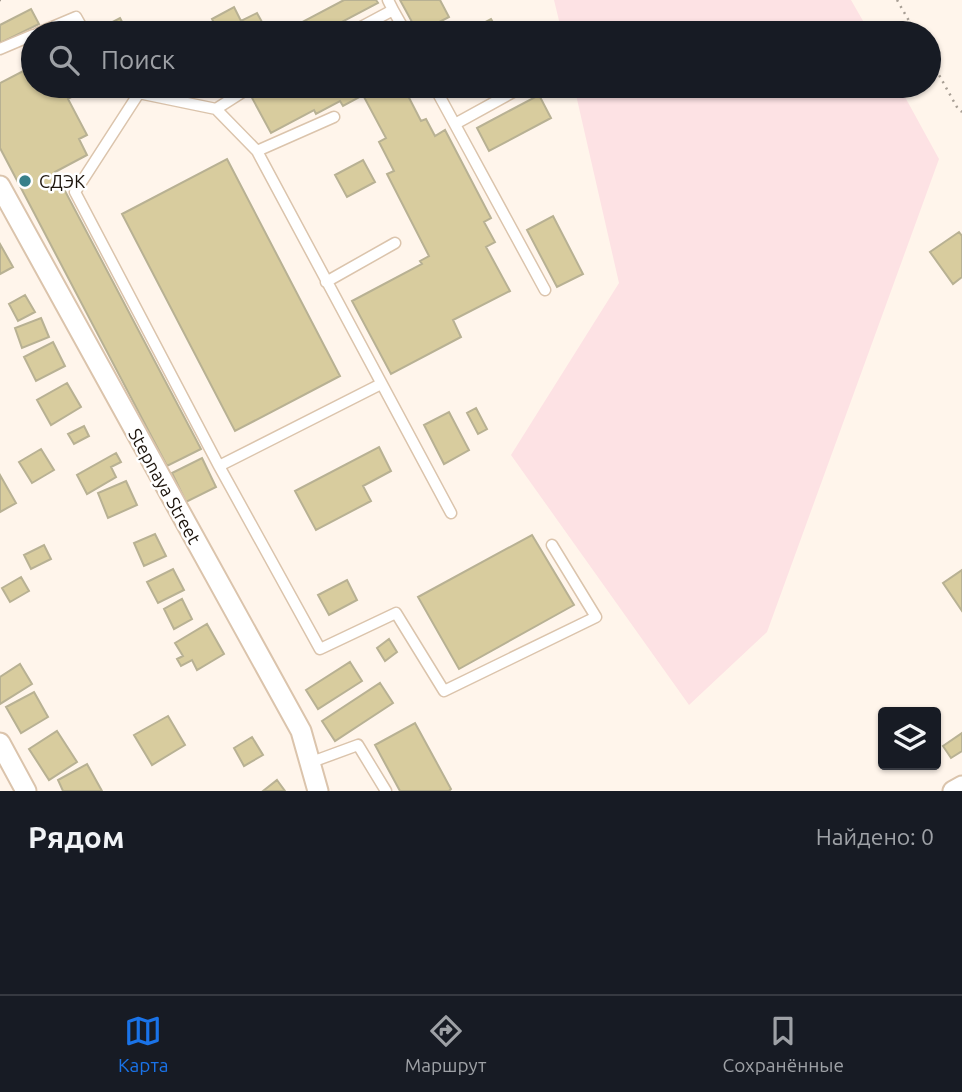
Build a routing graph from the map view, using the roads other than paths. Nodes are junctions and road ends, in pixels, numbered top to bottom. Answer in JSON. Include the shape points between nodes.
{"nodes":[{"id":1,"x":388,"y":0,"type":"edge"},
{"id":2,"x":393,"y":10,"type":"junction"},
{"id":3,"x":372,"y":21,"type":"edge"},
{"id":4,"x":399,"y":21,"type":"edge"},
{"id":5,"x":21,"y":40,"type":"edge"},
{"id":6,"x":0,"y":49,"type":"edge"},
{"id":7,"x":136,"y":98,"type":"edge"},
{"id":8,"x":163,"y":98,"type":"edge"},
{"id":9,"x":233,"y":98,"type":"edge"},
{"id":10,"x":441,"y":98,"type":"edge"},
{"id":11,"x":502,"y":98,"type":"edge"},
{"id":12,"x":216,"y":109,"type":"junction"},
{"id":13,"x":334,"y":117,"type":"dead end"},
{"id":14,"x":455,"y":124,"type":"junction"},
{"id":15,"x":257,"y":151,"type":"junction"},
{"id":16,"x":0,"y":186,"type":"edge"},
{"id":17,"x":395,"y":243,"type":"dead end"},
{"id":18,"x":326,"y":282,"type":"junction"},
{"id":19,"x":545,"y":290,"type":"dead end"},
{"id":20,"x":380,"y":384,"type":"junction"},
{"id":21,"x":219,"y":466,"type":"junction"},
{"id":22,"x":452,"y":513,"type":"dead end"},
{"id":23,"x":552,"y":545,"type":"dead end"},
{"id":24,"x":0,"y":744,"type":"edge"},
{"id":25,"x":309,"y":763,"type":"junction"},
{"id":26,"x":962,"y":786,"type":"edge"},
{"id":27,"x":26,"y":791,"type":"edge"},
{"id":28,"x":318,"y":791,"type":"edge"},
{"id":29,"x":386,"y":791,"type":"edge"},
{"id":30,"x":953,"y":791,"type":"edge"}],
"edges":[{"from":1,"to":2,"type":"lane"},
{"from":2,"to":3,"type":"lane"},
{"from":2,"to":4,"type":"lane"},
{"from":5,"to":6,"type":"lane"},
{"from":7,"to":21,"type":"lane","via":[[75,192]]},
{"from":8,"to":12,"type":"lane"},
{"from":9,"to":12,"type":"lane"},
{"from":10,"to":14,"type":"lane"},
{"from":11,"to":14,"type":"lane"},
{"from":12,"to":15,"type":"lane"},
{"from":13,"to":15,"type":"lane"},
{"from":14,"to":19,"type":"lane"},
{"from":15,"to":18,"type":"lane"},
{"from":16,"to":25,"type":"street","name":"Stepnaya Street","via":[[301,731]]},
{"from":17,"to":18,"type":"lane"},
{"from":18,"to":20,"type":"lane"},
{"from":20,"to":21,"type":"lane"},
{"from":20,"to":22,"type":"lane"},
{"from":21,"to":23,"type":"lane","via":[[320,649],[396,613],[444,691],[596,617]]},
{"from":24,"to":27,"type":"street"},
{"from":25,"to":28,"type":"street","name":"Stepnaya Street"},
{"from":25,"to":29,"type":"lane","via":[[358,745]]},
{"from":26,"to":30,"type":"street"}]}
